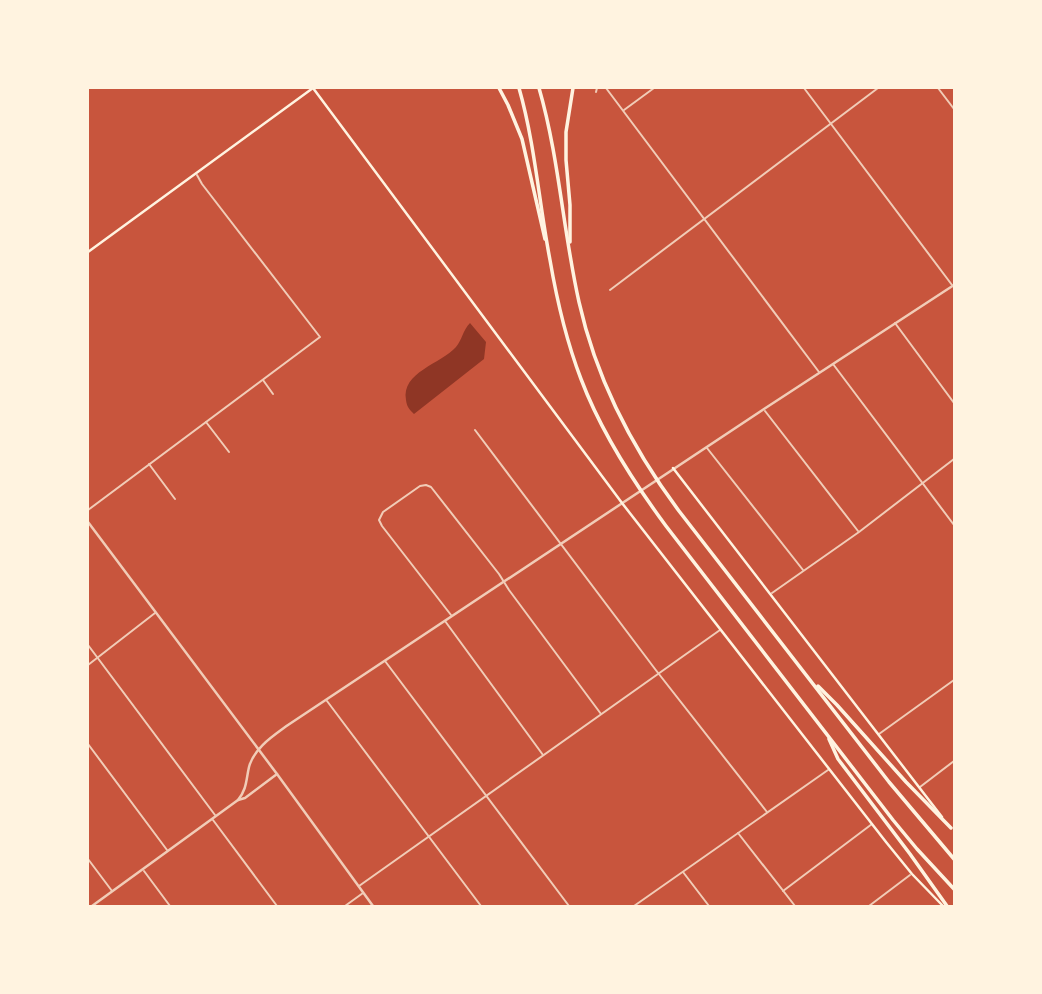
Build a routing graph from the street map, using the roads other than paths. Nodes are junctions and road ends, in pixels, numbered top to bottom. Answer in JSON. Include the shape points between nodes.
{"nodes":[{"id":1,"x":313,"y":88,"type":"edge"},
{"id":2,"x":499,"y":88,"type":"edge"},
{"id":3,"x":519,"y":88,"type":"edge"},
{"id":4,"x":539,"y":88,"type":"edge"},
{"id":5,"x":573,"y":88,"type":"edge"},
{"id":6,"x":597,"y":88,"type":"edge"},
{"id":7,"x":606,"y":88,"type":"edge"},
{"id":8,"x":654,"y":88,"type":"edge"},
{"id":9,"x":804,"y":88,"type":"edge"},
{"id":10,"x":878,"y":88,"type":"edge"},
{"id":11,"x":938,"y":88,"type":"edge"},
{"id":12,"x":596,"y":92,"type":"dead end"},
{"id":13,"x":954,"y":109,"type":"edge"},
{"id":14,"x":623,"y":111,"type":"junction"},
{"id":15,"x":831,"y":123,"type":"junction"},
{"id":16,"x":196,"y":172,"type":"junction"},
{"id":17,"x":704,"y":218,"type":"junction"},
{"id":18,"x":88,"y":252,"type":"edge"},
{"id":19,"x":570,"y":255,"type":"junction"},
{"id":20,"x":550,"y":258,"type":"junction"},
{"id":21,"x":954,"y":285,"type":"edge"},
{"id":22,"x":610,"y":290,"type":"dead end"},
{"id":23,"x":895,"y":323,"type":"junction"},
{"id":24,"x":833,"y":363,"type":"junction"},
{"id":25,"x":819,"y":372,"type":"junction"},
{"id":26,"x":262,"y":379,"type":"junction"},
{"id":27,"x":273,"y":394,"type":"dead end"},
{"id":28,"x":954,"y":403,"type":"edge"},
{"id":29,"x":764,"y":409,"type":"junction"},
{"id":30,"x":206,"y":421,"type":"junction"},
{"id":31,"x":475,"y":430,"type":"dead end"},
{"id":32,"x":707,"y":447,"type":"junction"},
{"id":33,"x":229,"y":452,"type":"dead end"},
{"id":34,"x":954,"y":459,"type":"edge"},
{"id":35,"x":149,"y":464,"type":"junction"},
{"id":36,"x":673,"y":468,"type":"junction"},
{"id":37,"x":923,"y":483,"type":"junction"},
{"id":38,"x":175,"y":499,"type":"dead end"},
{"id":39,"x":622,"y":503,"type":"junction"},
{"id":40,"x":88,"y":510,"type":"edge"},
{"id":41,"x":88,"y":522,"type":"edge"},
{"id":42,"x":954,"y":525,"type":"edge"},
{"id":43,"x":859,"y":532,"type":"junction"},
{"id":44,"x":561,"y":543,"type":"junction"},
{"id":45,"x":803,"y":571,"type":"junction"},
{"id":46,"x":503,"y":582,"type":"junction"},
{"id":47,"x":770,"y":595,"type":"junction"},
{"id":48,"x":155,"y":612,"type":"junction"},
{"id":49,"x":451,"y":616,"type":"junction"},
{"id":50,"x":444,"y":621,"type":"junction"},
{"id":51,"x":721,"y":630,"type":"junction"},
{"id":52,"x":88,"y":645,"type":"edge"},
{"id":53,"x":97,"y":657,"type":"junction"},
{"id":54,"x":385,"y":661,"type":"junction"},
{"id":55,"x":88,"y":665,"type":"edge"},
{"id":56,"x":659,"y":674,"type":"junction"},
{"id":57,"x":808,"y":678,"type":"junction"},
{"id":58,"x":954,"y":680,"type":"edge"},
{"id":59,"x":326,"y":700,"type":"junction"},
{"id":60,"x":601,"y":714,"type":"junction"},
{"id":61,"x":825,"y":730,"type":"junction"},
{"id":62,"x":878,"y":735,"type":"junction"},
{"id":63,"x":88,"y":744,"type":"edge"},
{"id":64,"x":258,"y":750,"type":"junction"},
{"id":65,"x":543,"y":755,"type":"junction"},
{"id":66,"x":954,"y":761,"type":"edge"},
{"id":67,"x":829,"y":769,"type":"junction"},
{"id":68,"x":277,"y":774,"type":"junction"},
{"id":69,"x":919,"y":788,"type":"junction"},
{"id":70,"x":486,"y":796,"type":"junction"},
{"id":71,"x":238,"y":800,"type":"junction"},
{"id":72,"x":767,"y":812,"type":"junction"},
{"id":73,"x":214,"y":817,"type":"junction"},
{"id":74,"x":872,"y":824,"type":"junction"},
{"id":75,"x":951,"y":828,"type":"junction"},
{"id":76,"x":738,"y":832,"type":"junction"},
{"id":77,"x":954,"y":833,"type":"edge"},
{"id":78,"x":428,"y":837,"type":"junction"},
{"id":79,"x":168,"y":851,"type":"junction"},
{"id":80,"x":88,"y":859,"type":"edge"},
{"id":81,"x":954,"y":859,"type":"edge"},
{"id":82,"x":143,"y":870,"type":"junction"},
{"id":83,"x":683,"y":872,"type":"junction"},
{"id":84,"x":912,"y":874,"type":"junction"},
{"id":85,"x":359,"y":887,"type":"junction"},
{"id":86,"x":954,"y":889,"type":"edge"},
{"id":87,"x":783,"y":891,"type":"junction"},
{"id":88,"x":112,"y":892,"type":"junction"},
{"id":89,"x":363,"y":893,"type":"junction"},
{"id":90,"x":92,"y":906,"type":"edge"},
{"id":91,"x":170,"y":906,"type":"edge"},
{"id":92,"x":277,"y":906,"type":"edge"},
{"id":93,"x":345,"y":906,"type":"edge"},
{"id":94,"x":373,"y":906,"type":"edge"},
{"id":95,"x":481,"y":906,"type":"edge"},
{"id":96,"x":569,"y":906,"type":"edge"},
{"id":97,"x":634,"y":906,"type":"edge"},
{"id":98,"x":709,"y":906,"type":"edge"},
{"id":99,"x":795,"y":906,"type":"edge"},
{"id":100,"x":869,"y":906,"type":"edge"},
{"id":101,"x":945,"y":906,"type":"edge"}],
"edges":[{"from":1,"to":16,"type":"main road"},
{"from":1,"to":39,"type":"main road"},
{"from":2,"to":20,"type":"highway","via":[[522,139]]},
{"from":3,"to":20,"type":"highway","via":[[533,145]]},
{"from":4,"to":19,"type":"highway"},
{"from":5,"to":19,"type":"highway","via":[[566,132]]},
{"from":6,"to":12,"type":"street"},
{"from":7,"to":14,"type":"street"},
{"from":8,"to":14,"type":"street"},
{"from":9,"to":15,"type":"street"},
{"from":10,"to":15,"type":"street"},
{"from":11,"to":13,"type":"street"},
{"from":14,"to":17,"type":"street"},
{"from":15,"to":17,"type":"street"},
{"from":15,"to":21,"type":"street"},
{"from":16,"to":18,"type":"main road"},
{"from":16,"to":26,"type":"street","via":[[320,337]]},
{"from":17,"to":22,"type":"street"},
{"from":17,"to":25,"type":"street"},
{"from":19,"to":57,"type":"highway","via":[[591,346],[632,440],[667,495]]},
{"from":20,"to":61,"type":"highway","via":[[577,368],[623,465]]},
{"from":21,"to":23,"type":"street"},
{"from":23,"to":24,"type":"street"},
{"from":23,"to":28,"type":"street"},
{"from":24,"to":25,"type":"street"},
{"from":24,"to":37,"type":"street"},
{"from":25,"to":29,"type":"street"},
{"from":26,"to":27,"type":"street"},
{"from":26,"to":30,"type":"street"},
{"from":29,"to":32,"type":"street"},
{"from":29,"to":43,"type":"street"},
{"from":30,"to":33,"type":"street"},
{"from":30,"to":35,"type":"street"},
{"from":31,"to":44,"type":"street"},
{"from":32,"to":36,"type":"street"},
{"from":32,"to":45,"type":"street"},
{"from":34,"to":37,"type":"street"},
{"from":35,"to":38,"type":"street"},
{"from":35,"to":40,"type":"street"},
{"from":36,"to":39,"type":"street"},
{"from":36,"to":47,"type":"main road"},
{"from":37,"to":42,"type":"street"},
{"from":37,"to":43,"type":"street"},
{"from":39,"to":44,"type":"street"},
{"from":39,"to":51,"type":"main road"},
{"from":41,"to":48,"type":"street"},
{"from":43,"to":45,"type":"street"},
{"from":44,"to":46,"type":"street"},
{"from":44,"to":56,"type":"street"},
{"from":45,"to":47,"type":"street"},
{"from":46,"to":49,"type":"street"},
{"from":46,"to":49,"type":"street","via":[[435,491],[420,486],[383,512],[379,520]]},
{"from":46,"to":60,"type":"street"},
{"from":47,"to":62,"type":"main road"},
{"from":48,"to":53,"type":"street"},
{"from":48,"to":64,"type":"street"},
{"from":49,"to":50,"type":"street"},
{"from":50,"to":54,"type":"street"},
{"from":50,"to":65,"type":"street"},
{"from":51,"to":56,"type":"street"},
{"from":51,"to":67,"type":"main road"},
{"from":52,"to":53,"type":"street"},
{"from":53,"to":55,"type":"street"},
{"from":53,"to":73,"type":"street"},
{"from":54,"to":59,"type":"street"},
{"from":54,"to":70,"type":"street"},
{"from":56,"to":60,"type":"street"},
{"from":56,"to":72,"type":"street"},
{"from":57,"to":75,"type":"highway"},
{"from":57,"to":81,"type":"highway"},
{"from":58,"to":62,"type":"street"},
{"from":59,"to":64,"type":"street"},
{"from":59,"to":78,"type":"street"},
{"from":60,"to":65,"type":"street"},
{"from":61,"to":86,"type":"highway","via":[[906,836]]},
{"from":61,"to":101,"type":"highway","via":[[838,760]]},
{"from":62,"to":69,"type":"main road"},
{"from":63,"to":79,"type":"street"},
{"from":64,"to":68,"type":"street"},
{"from":64,"to":71,"type":"street"},
{"from":65,"to":70,"type":"street"},
{"from":66,"to":69,"type":"street"},
{"from":67,"to":72,"type":"street"},
{"from":67,"to":74,"type":"main road"},
{"from":68,"to":71,"type":"street"},
{"from":68,"to":85,"type":"street"},
{"from":69,"to":75,"type":"main road"},
{"from":70,"to":78,"type":"street"},
{"from":70,"to":96,"type":"street"},
{"from":71,"to":73,"type":"street"},
{"from":72,"to":76,"type":"street"},
{"from":73,"to":79,"type":"street"},
{"from":73,"to":92,"type":"street"},
{"from":74,"to":84,"type":"main road"},
{"from":74,"to":87,"type":"street"},
{"from":75,"to":77,"type":"main road"},
{"from":76,"to":83,"type":"street"},
{"from":76,"to":87,"type":"street"},
{"from":78,"to":85,"type":"street"},
{"from":78,"to":95,"type":"street"},
{"from":79,"to":82,"type":"street"},
{"from":80,"to":88,"type":"street"},
{"from":82,"to":88,"type":"street"},
{"from":82,"to":91,"type":"street"},
{"from":83,"to":97,"type":"street"},
{"from":83,"to":98,"type":"street"},
{"from":84,"to":100,"type":"street"},
{"from":84,"to":101,"type":"main road"},
{"from":85,"to":89,"type":"street"},
{"from":87,"to":99,"type":"street"},
{"from":88,"to":90,"type":"street"},
{"from":89,"to":93,"type":"street"},
{"from":89,"to":94,"type":"street"}]}
